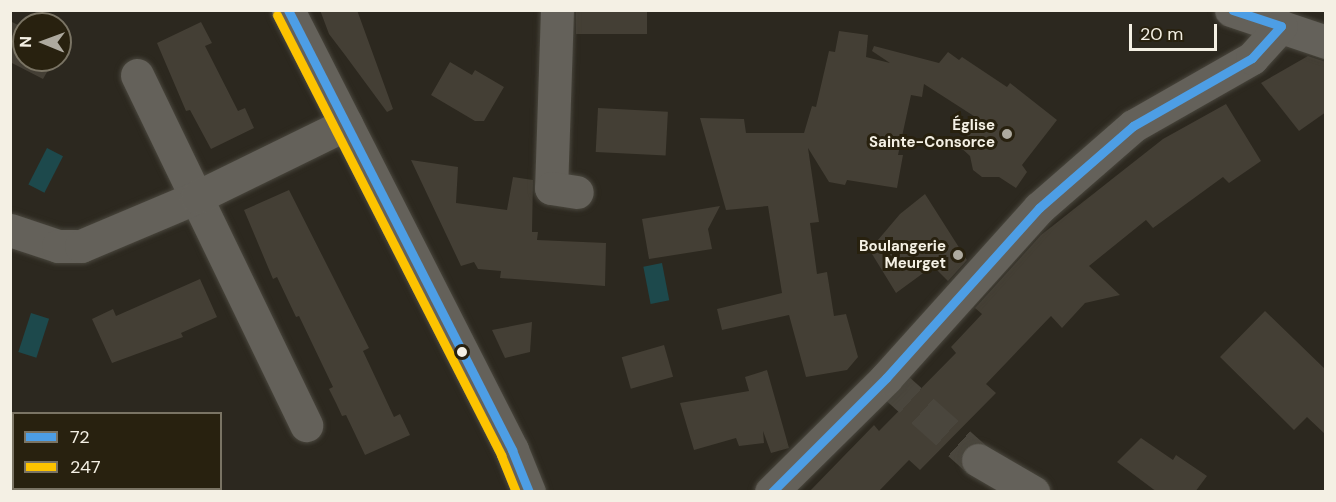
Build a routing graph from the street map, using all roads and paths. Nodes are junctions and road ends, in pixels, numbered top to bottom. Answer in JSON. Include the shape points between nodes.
{"nodes":[{"id":1,"x":288,"y":10,"type":"edge"},
{"id":2,"x":557,"y":10,"type":"edge"},
{"id":3,"x":1231,"y":10,"type":"edge"},
{"id":4,"x":1281,"y":18,"type":"edge"},
{"id":5,"x":1326,"y":18,"type":"edge"},
{"id":6,"x":1326,"y":42,"type":"edge"},
{"id":7,"x":136,"y":75,"type":"dead end"},
{"id":8,"x":346,"y":124,"type":"junction"},
{"id":9,"x":577,"y":192,"type":"dead end"},
{"id":10,"x":197,"y":197,"type":"junction"},
{"id":11,"x":10,"y":230,"type":"edge"},
{"id":12,"x":306,"y":425,"type":"dead end"},
{"id":13,"x":978,"y":460,"type":"tunnel mouth"},
{"id":14,"x":529,"y":492,"type":"edge"},
{"id":15,"x":771,"y":492,"type":"edge"},
{"id":16,"x":1033,"y":492,"type":"edge"}],
"edges":[{"from":1,"to":8,"type":"street"},
{"from":2,"to":9,"type":"street","via":[[551,188]]},
{"from":3,"to":4,"type":"street"},
{"from":4,"to":5,"type":"street"},
{"from":4,"to":6,"type":"street"},
{"from":4,"to":15,"type":"street","via":[[1252,58],[1133,126],[1039,208],[886,378]]},
{"from":7,"to":10,"type":"street"},
{"from":8,"to":10,"type":"street"},
{"from":8,"to":14,"type":"street","via":[[512,450]]},
{"from":10,"to":11,"type":"street","via":[[81,246],[58,246]]},
{"from":10,"to":12,"type":"street"},
{"from":13,"to":16,"type":"street"}]}
